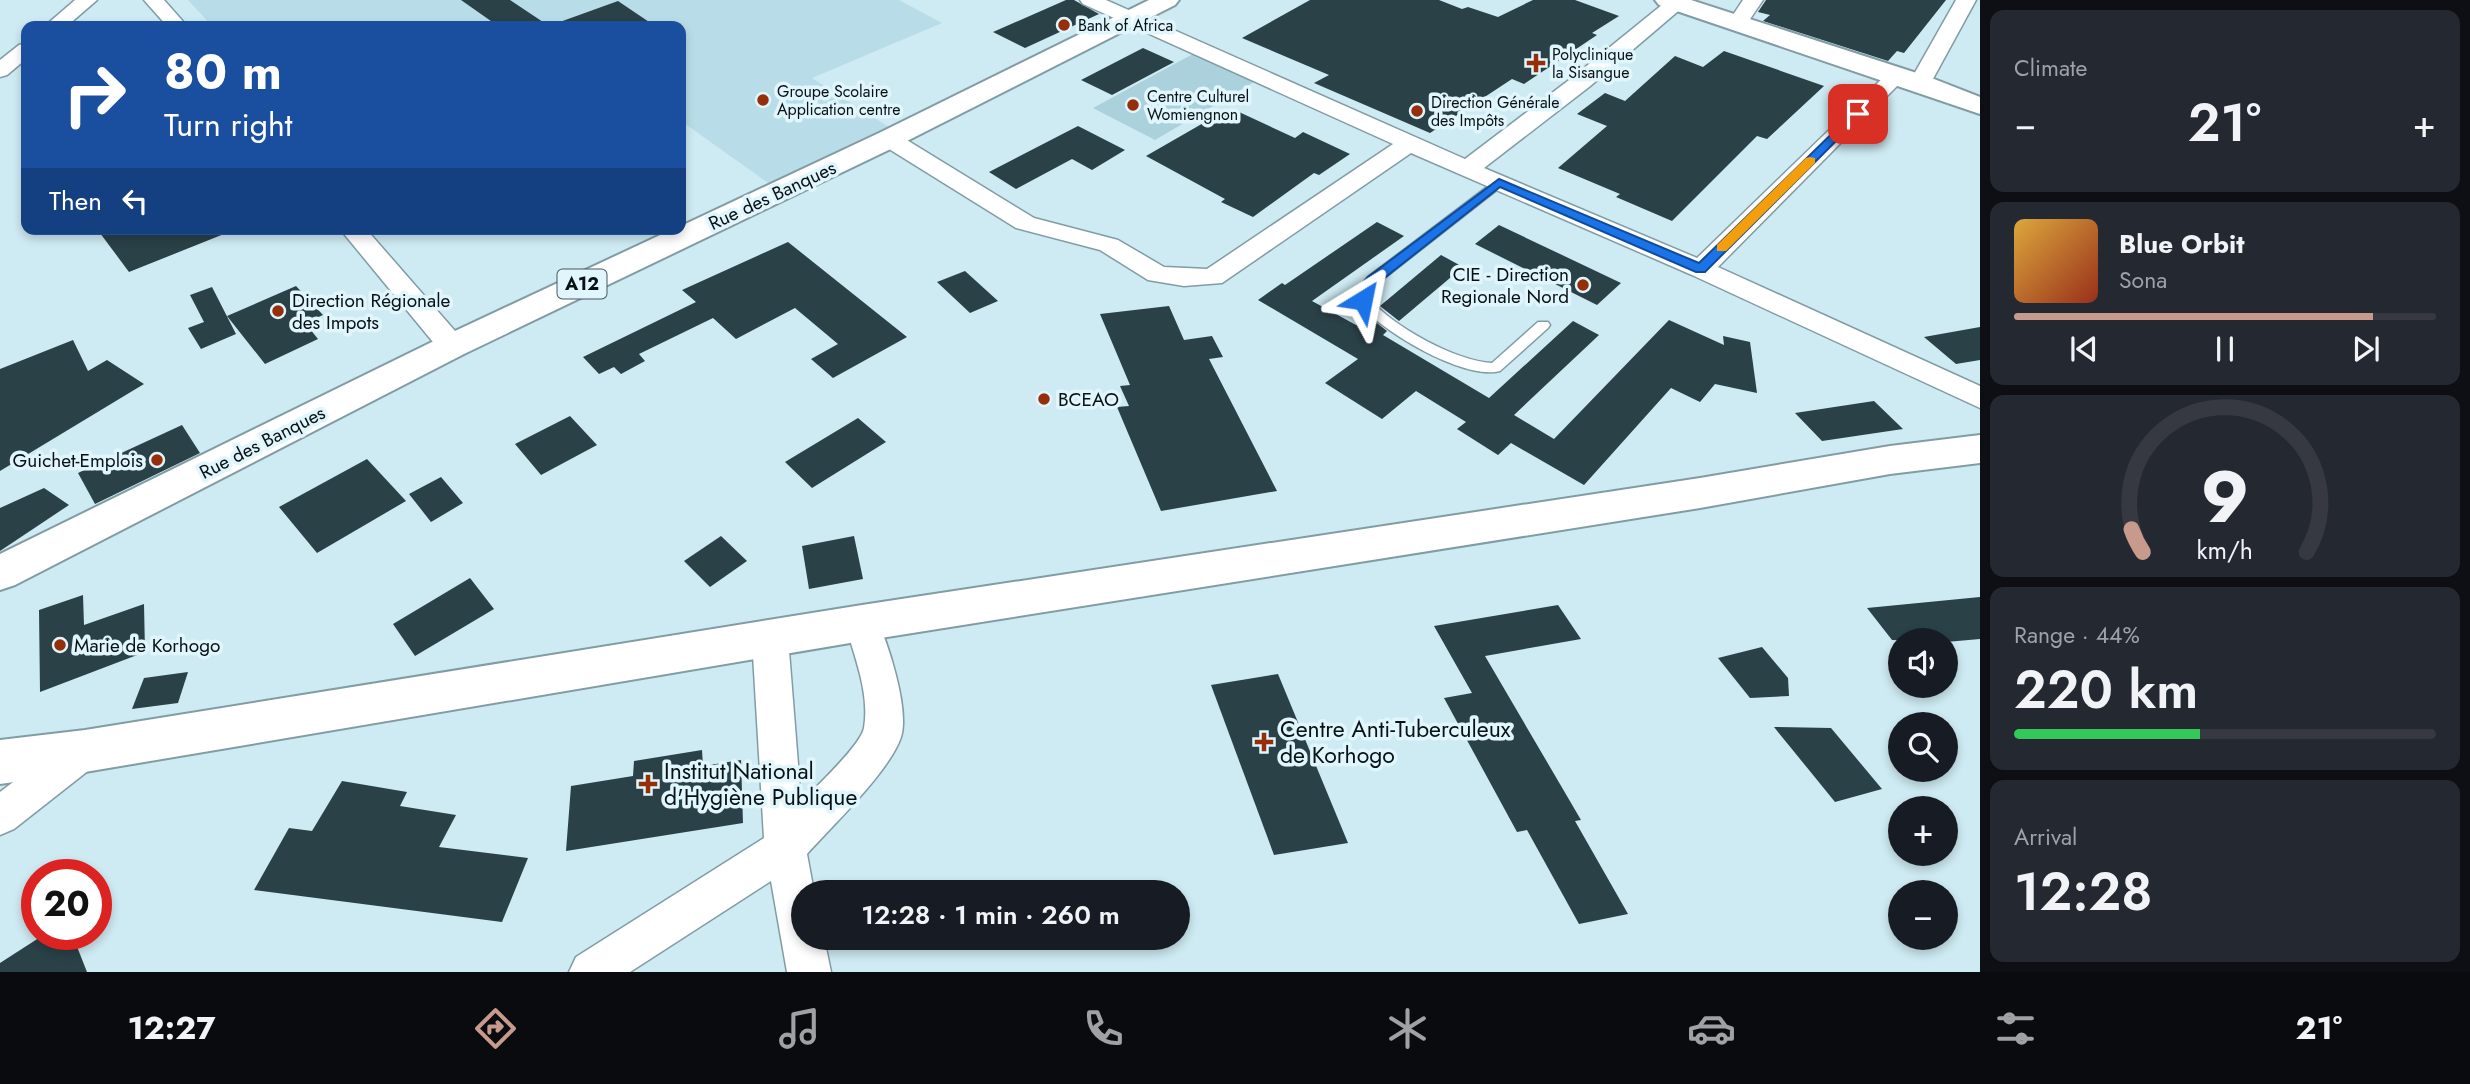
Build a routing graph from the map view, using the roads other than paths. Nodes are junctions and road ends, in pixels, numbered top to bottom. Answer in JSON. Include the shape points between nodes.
{"nodes":[{"id":1,"x":87,"y":0,"type":"edge"},
{"id":2,"x":155,"y":0,"type":"edge"},
{"id":3,"x":1090,"y":0,"type":"edge"},
{"id":4,"x":1167,"y":0,"type":"edge"},
{"id":5,"x":1753,"y":0,"type":"edge"},
{"id":6,"x":1966,"y":0,"type":"edge"},
{"id":7,"x":1671,"y":2,"type":"edge"},
{"id":8,"x":1129,"y":18,"type":"junction"},
{"id":9,"x":61,"y":21,"type":"edge"},
{"id":10,"x":173,"y":21,"type":"edge"},
{"id":11,"x":1737,"y":24,"type":"junction"},
{"id":12,"x":21,"y":54,"type":"edge"},
{"id":13,"x":0,"y":71,"type":"edge"},
{"id":14,"x":1909,"y":79,"type":"junction"},
{"id":15,"x":1980,"y":106,"type":"edge"},
{"id":16,"x":889,"y":139,"type":"junction"},
{"id":17,"x":1410,"y":143,"type":"junction"},
{"id":18,"x":1467,"y":169,"type":"junction"},
{"id":19,"x":1499,"y":183,"type":"junction"},
{"id":20,"x":357,"y":235,"type":"edge"},
{"id":21,"x":1701,"y":269,"type":"junction"},
{"id":22,"x":1543,"y":325,"type":"dead end"},
{"id":23,"x":452,"y":346,"type":"junction"},
{"id":24,"x":1980,"y":398,"type":"edge"},
{"id":25,"x":1980,"y":449,"type":"edge"},
{"id":26,"x":0,"y":573,"type":"edge"},
{"id":27,"x":862,"y":623,"type":"junction"},
{"id":28,"x":770,"y":638,"type":"junction"},
{"id":29,"x":85,"y":751,"type":"junction"},
{"id":30,"x":0,"y":762,"type":"edge"},
{"id":31,"x":0,"y":816,"type":"edge"},
{"id":32,"x":785,"y":848,"type":"junction"},
{"id":33,"x":591,"y":972,"type":"edge"},
{"id":34,"x":809,"y":972,"type":"edge"}],
"edges":[{"from":1,"to":9,"type":"street"},
{"from":2,"to":10,"type":"street"},
{"from":3,"to":8,"type":"street"},
{"from":4,"to":8,"type":"street","name":"Rue des Banques","number":"A12"},
{"from":5,"to":11,"type":"street"},
{"from":6,"to":14,"type":"street"},
{"from":7,"to":11,"type":"street"},
{"from":7,"to":18,"type":"street","via":[[1581,82]]},
{"from":8,"to":16,"type":"street","name":"Rue des Banques","number":"A12"},
{"from":8,"to":17,"type":"street"},
{"from":11,"to":14,"type":"street"},
{"from":12,"to":13,"type":"street"},
{"from":14,"to":15,"type":"street"},
{"from":14,"to":21,"type":"street"},
{"from":16,"to":17,"type":"street","via":[[1025,223],[1109,245],[1157,274],[1184,278],[1213,277]]},
{"from":16,"to":23,"type":"street","name":"Rue des Banques","number":"A12"},
{"from":17,"to":18,"type":"street"},
{"from":18,"to":19,"type":"street"},
{"from":19,"to":21,"type":"street"},
{"from":19,"to":22,"type":"lane","via":[[1373,280],[1365,288],[1363,300],[1400,331],[1486,369],[1495,368]]},
{"from":20,"to":23,"type":"street"},
{"from":21,"to":24,"type":"street"},
{"from":23,"to":26,"type":"street","name":"Rue des Banques","number":"A12"},
{"from":25,"to":27,"type":"street"},
{"from":27,"to":28,"type":"street"},
{"from":27,"to":32,"type":"street","via":[[881,686],[883,734],[858,770]]},
{"from":28,"to":29,"type":"street"},
{"from":28,"to":32,"type":"street"},
{"from":29,"to":30,"type":"street"},
{"from":29,"to":31,"type":"street"},
{"from":32,"to":33,"type":"street"},
{"from":32,"to":34,"type":"street"}]}
